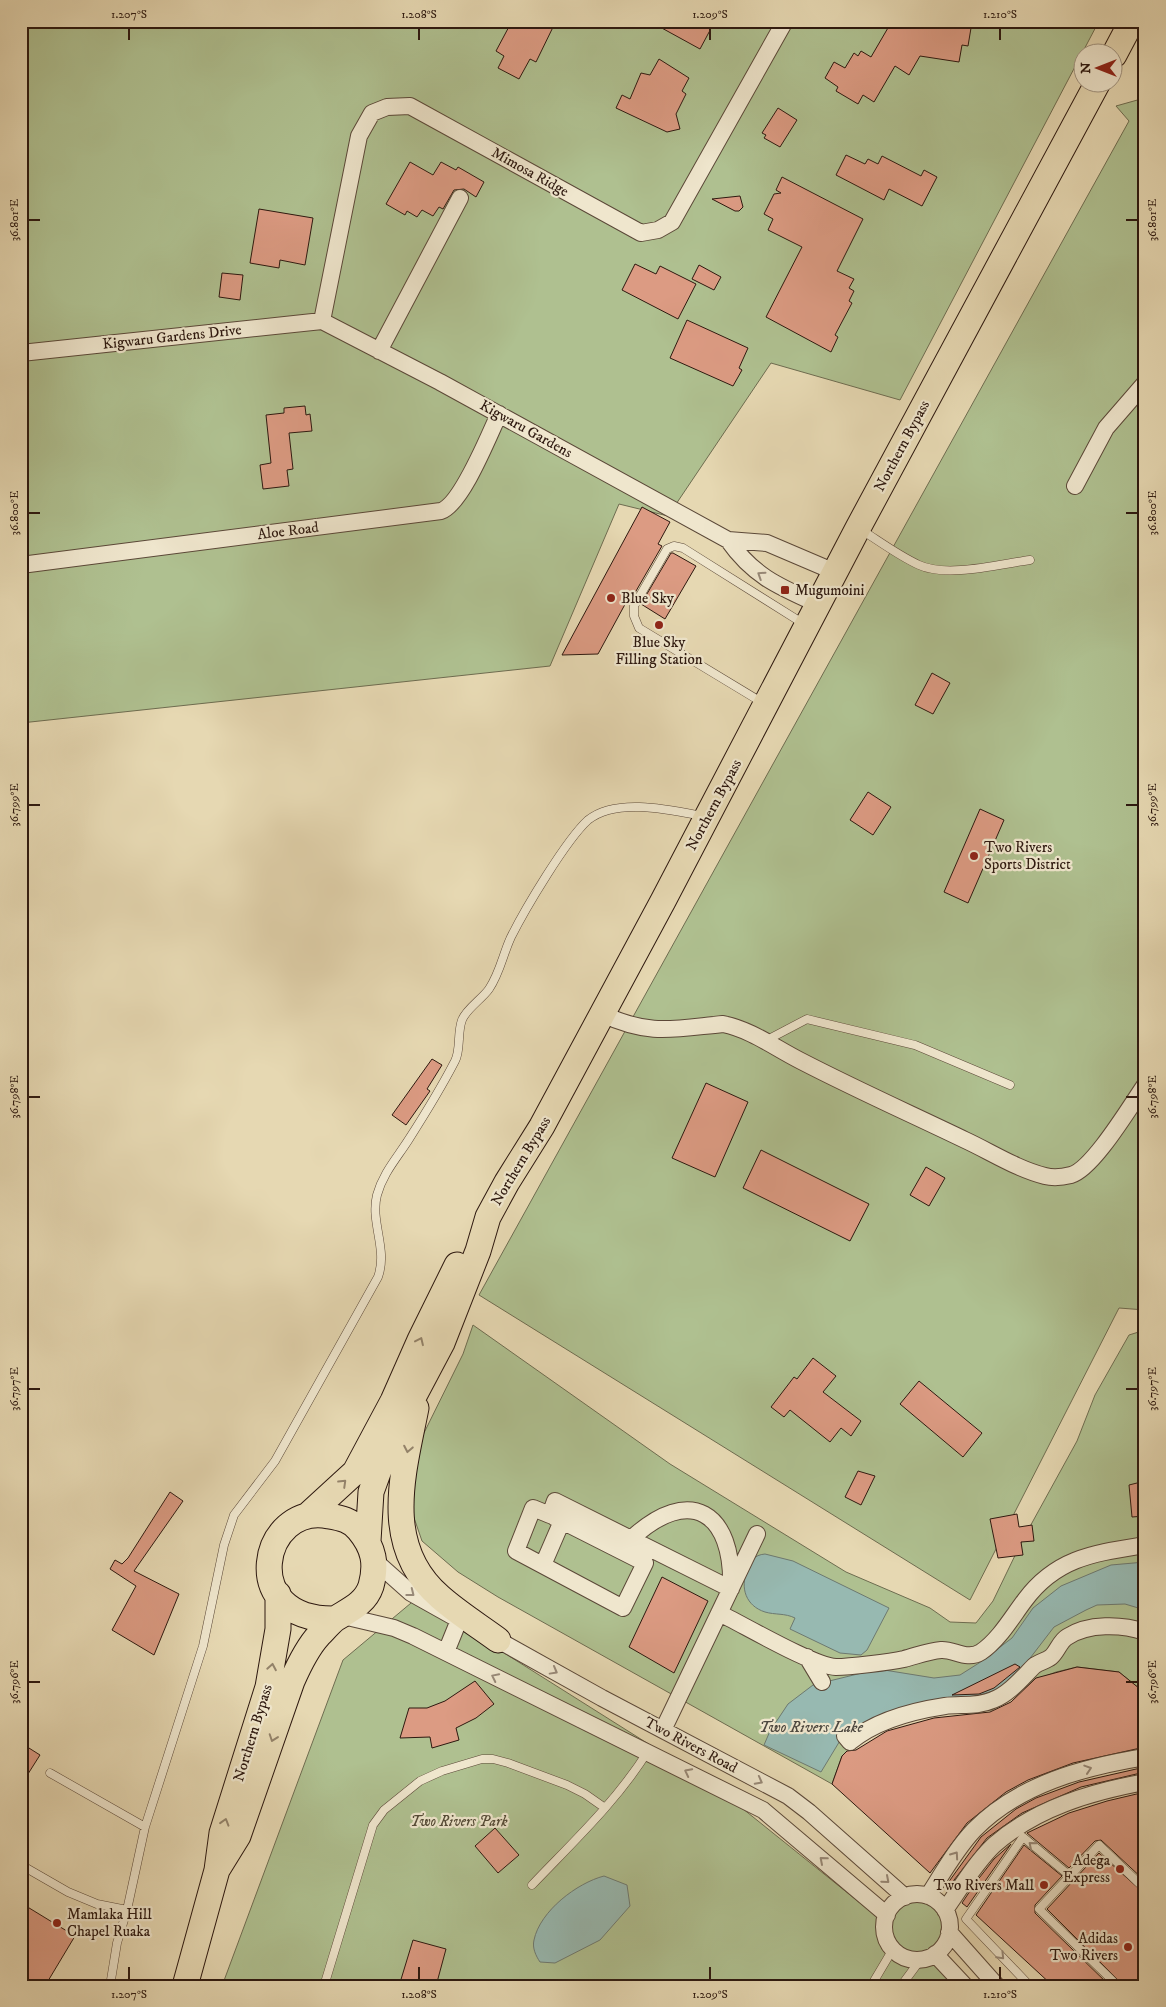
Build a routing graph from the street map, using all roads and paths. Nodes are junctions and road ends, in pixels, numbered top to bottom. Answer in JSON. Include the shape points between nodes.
{"nodes":[{"id":1,"x":785,"y":21,"type":"edge"},
{"id":2,"x":1132,"y":21,"type":"edge"},
{"id":3,"x":1121,"y":42,"type":"edge"},
{"id":4,"x":1093,"y":92,"type":"edge"},
{"id":5,"x":460,"y":198,"type":"dead end"},
{"id":6,"x":322,"y":321,"type":"junction"},
{"id":7,"x":379,"y":351,"type":"junction"},
{"id":8,"x":21,"y":353,"type":"edge"},
{"id":9,"x":1145,"y":383,"type":"edge"},
{"id":10,"x":499,"y":414,"type":"junction"},
{"id":11,"x":1075,"y":486,"type":"dead end"},
{"id":12,"x":858,"y":528,"type":"junction"},
{"id":13,"x":728,"y":540,"type":"junction"},
{"id":14,"x":1030,"y":560,"type":"dead end"},
{"id":15,"x":21,"y":565,"type":"edge"},
{"id":16,"x":835,"y":572,"type":"junction"},
{"id":17,"x":814,"y":616,"type":"junction"},
{"id":18,"x":767,"y":706,"type":"junction"},
{"id":19,"x":707,"y":817,"type":"junction"},
{"id":20,"x":602,"y":1014,"type":"junction"},
{"id":21,"x":765,"y":1041,"type":"junction"},
{"id":22,"x":1010,"y":1085,"type":"dead end"},
{"id":23,"x":1145,"y":1085,"type":"edge"},
{"id":24,"x":488,"y":1217,"type":"junction"},
{"id":25,"x":421,"y":1384,"type":"junction"},
{"id":26,"x":307,"y":1516,"type":"junction"},
{"id":27,"x":556,"y":1518,"type":"junction"},
{"id":28,"x":757,"y":1534,"type":"dead end"},
{"id":29,"x":631,"y":1539,"type":"junction"},
{"id":30,"x":1145,"y":1545,"type":"edge"},
{"id":31,"x":371,"y":1551,"type":"junction"},
{"id":32,"x":544,"y":1565,"type":"junction"},
{"id":33,"x":731,"y":1588,"type":"junction"},
{"id":34,"x":278,"y":1594,"type":"junction"},
{"id":35,"x":720,"y":1613,"type":"junction"},
{"id":36,"x":339,"y":1618,"type":"junction"},
{"id":37,"x":459,"y":1620,"type":"junction"},
{"id":38,"x":1145,"y":1632,"type":"edge"},
{"id":39,"x":498,"y":1640,"type":"junction"},
{"id":40,"x":446,"y":1652,"type":"junction"},
{"id":41,"x":807,"y":1657,"type":"junction"},
{"id":42,"x":822,"y":1682,"type":"dead end"},
{"id":43,"x":659,"y":1728,"type":"junction"},
{"id":44,"x":846,"y":1736,"type":"dead end"},
{"id":45,"x":646,"y":1750,"type":"junction"},
{"id":46,"x":1145,"y":1757,"type":"edge"},
{"id":47,"x":50,"y":1773,"type":"dead end"},
{"id":48,"x":1145,"y":1782,"type":"edge"},
{"id":49,"x":605,"y":1808,"type":"junction"},
{"id":50,"x":144,"y":1827,"type":"junction"},
{"id":51,"x":21,"y":1865,"type":"edge"},
{"id":52,"x":217,"y":1870,"type":"junction"},
{"id":53,"x":1070,"y":1876,"type":"junction"},
{"id":54,"x":532,"y":1885,"type":"dead end"},
{"id":55,"x":1145,"y":1889,"type":"edge"},
{"id":56,"x":905,"y":1896,"type":"junction"},
{"id":57,"x":928,"y":1896,"type":"junction"},
{"id":58,"x":127,"y":1910,"type":"junction"},
{"id":59,"x":945,"y":1910,"type":"junction"},
{"id":60,"x":887,"y":1915,"type":"junction"},
{"id":61,"x":949,"y":1932,"type":"junction"},
{"id":62,"x":893,"y":1949,"type":"junction"},
{"id":63,"x":928,"y":1957,"type":"junction"},
{"id":64,"x":110,"y":1986,"type":"edge"},
{"id":65,"x":185,"y":1986,"type":"edge"},
{"id":66,"x":324,"y":1986,"type":"edge"},
{"id":67,"x":871,"y":1986,"type":"edge"},
{"id":68,"x":901,"y":1986,"type":"edge"},
{"id":69,"x":965,"y":1986,"type":"edge"},
{"id":70,"x":997,"y":1986,"type":"edge"},
{"id":71,"x":1030,"y":1986,"type":"edge"},
{"id":72,"x":1118,"y":1986,"type":"edge"}],
"edges":[{"from":1,"to":6,"type":"street","name":"Mimosa Ridge","via":[[672,222],[658,230],[641,233],[410,106],[387,107],[372,113],[359,136]]},
{"from":2,"to":3,"type":"main road"},
{"from":4,"to":12,"type":"main road","name":"Northern Bypass"},
{"from":5,"to":7,"type":"street"},
{"from":6,"to":7,"type":"street","name":"Kigwaru Gardens"},
{"from":6,"to":8,"type":"street","name":"Kigwaru Gardens Drive"},
{"from":7,"to":10,"type":"street","name":"Kigwaru Gardens"},
{"from":9,"to":11,"type":"street","via":[[1106,428]]},
{"from":10,"to":13,"type":"street","name":"Kigwaru Gardens"},
{"from":10,"to":15,"type":"street","name":"Aloe Road","via":[[462,490],[450,506],[441,511]]},
{"from":12,"to":14,"type":"lane","via":[[920,566],[958,569]]},
{"from":12,"to":16,"type":"main road","name":"Northern Bypass"},
{"from":13,"to":16,"type":"street","name":"Kigwaru Gardens","via":[[767,542]]},
{"from":17,"to":13,"type":"street","name":"Kigwaru Gardens","one_way":true,"via":[[787,590],[751,569]]},
{"from":16,"to":17,"type":"main road","name":"Northern Bypass"},
{"from":17,"to":18,"type":"main road","name":"Northern Bypass"},
{"from":17,"to":18,"type":"lane","via":[[674,546],[667,549],[634,606],[639,628]]},
{"from":18,"to":19,"type":"main road","name":"Northern Bypass"},
{"from":19,"to":20,"type":"main road","name":"Northern Bypass"},
{"from":19,"to":50,"type":"lane","via":[[665,808],[640,807],[604,812],[589,820],[567,846],[535,896],[512,936],[489,989],[462,1018],[457,1057],[408,1141],[384,1175],[376,1197],[382,1256],[378,1277],[275,1461],[234,1515],[224,1545],[203,1646]]},
{"from":20,"to":21,"type":"street","via":[[646,1030],[723,1024],[750,1032]]},
{"from":20,"to":24,"type":"main road","name":"Northern Bypass","via":[[542,1126]]},
{"from":21,"to":22,"type":"lane","via":[[807,1019],[915,1045]]},
{"from":21,"to":23,"type":"street","via":[[876,1099],[1014,1164],[1047,1176],[1073,1175],[1083,1168]]},
{"from":24,"to":25,"type":"main road","name":"Northern Bypass","via":[[462,1294]]},
{"from":26,"to":24,"type":"main road","one_way":true,"via":[[355,1472],[393,1402],[467,1244]]},
{"from":25,"to":31,"type":"main road","name":"Northern Bypass","via":[[388,1445],[371,1492]]},
{"from":25,"to":39,"type":"main road","one_way":true,"via":[[401,1493],[401,1515],[408,1551],[415,1568],[440,1597]]},
{"from":26,"to":31,"type":"main road","name":"Northern Bypass","via":[[342,1518],[357,1527]]},
{"from":26,"to":34,"type":"main road","name":"Northern Bypass","via":[[289,1524],[270,1554],[270,1579]]},
{"from":27,"to":29,"type":"street","via":[[554,1501]]},
{"from":27,"to":32,"type":"street"},
{"from":27,"to":32,"type":"street","via":[[533,1508],[516,1551]]},
{"from":27,"to":32,"type":"street","via":[[644,1562],[623,1608]]},
{"from":28,"to":33,"type":"street"},
{"from":29,"to":33,"type":"street"},
{"from":29,"to":33,"type":"street","via":[[650,1522],[676,1510],[703,1514],[719,1526],[728,1546],[732,1563]]},
{"from":30,"to":41,"type":"street","via":[[1094,1553],[1064,1564],[1026,1598],[998,1635],[980,1652],[962,1656],[943,1650],[904,1659],[835,1667]]},
{"from":31,"to":36,"type":"main road","name":"Northern Bypass","via":[[370,1590],[360,1603]]},
{"from":31,"to":37,"type":"street","name":"Two Rivers Road","one_way":true,"via":[[411,1594]]},
{"from":33,"to":35,"type":"street"},
{"from":34,"to":36,"type":"main road","name":"Northern Bypass","via":[[285,1605],[300,1615],[316,1620]]},
{"from":52,"to":34,"type":"main road","name":"Northern Bypass","one_way":true,"via":[[222,1833],[268,1687],[278,1629]]},
{"from":35,"to":41,"type":"street"},
{"from":35,"to":43,"type":"street"},
{"from":36,"to":40,"type":"street","name":"Two Rivers Road","via":[[394,1628]]},
{"from":36,"to":52,"type":"main road","name":"Northern Bypass","one_way":true,"via":[[318,1636],[301,1662],[238,1836]]},
{"from":37,"to":39,"type":"street","name":"Two Rivers Road"},
{"from":37,"to":40,"type":"street"},
{"from":38,"to":44,"type":"street","via":[[1106,1626],[1079,1632],[1066,1637],[1051,1658],[1036,1664],[994,1700],[904,1715],[888,1720],[850,1742]]},
{"from":39,"to":43,"type":"street","name":"Two Rivers Road","one_way":true},
{"from":45,"to":40,"type":"street","name":"Two Rivers Road","one_way":true},
{"from":41,"to":42,"type":"street"},
{"from":43,"to":45,"type":"street"},
{"from":43,"to":56,"type":"street","name":"Two Rivers Road","one_way":true,"via":[[797,1802]]},
{"from":45,"to":49,"type":"lane","via":[[636,1770]]},
{"from":60,"to":45,"type":"street","name":"Two Rivers Road","one_way":true,"via":[[774,1817]]},
{"from":57,"to":46,"type":"street","one_way":true,"via":[[974,1830],[1008,1802],[1056,1779],[1100,1764]]},
{"from":47,"to":50,"type":"lane"},
{"from":48,"to":59,"type":"street","via":[[1099,1791],[1027,1821],[993,1846]]},
{"from":49,"to":54,"type":"lane"},
{"from":49,"to":66,"type":"lane","via":[[567,1785],[493,1759],[466,1763],[420,1781],[384,1810],[373,1825]]},
{"from":50,"to":58,"type":"lane"},
{"from":51,"to":58,"type":"lane","via":[[68,1892],[97,1904]]},
{"from":52,"to":65,"type":"main road","name":"Northern Bypass"},
{"from":53,"to":55,"type":"lane","via":[[1099,1845]]},
{"from":53,"to":71,"type":"lane","one_way":true,"via":[[1023,1837],[966,1919]]},
{"from":53,"to":72,"type":"lane","via":[[1038,1908]]},
{"from":56,"to":57,"type":"street"},
{"from":56,"to":60,"type":"street"},
{"from":57,"to":59,"type":"street"},
{"from":58,"to":64,"type":"lane","via":[[117,1943]]},
{"from":59,"to":61,"type":"street"},
{"from":60,"to":62,"type":"street","via":[[885,1933]]},
{"from":61,"to":63,"type":"street","via":[[945,1945]]},
{"from":61,"to":70,"type":"street"},
{"from":62,"to":63,"type":"street","via":[[911,1959]]},
{"from":62,"to":67,"type":"lane"},
{"from":63,"to":68,"type":"lane"},
{"from":63,"to":69,"type":"street"}]}
